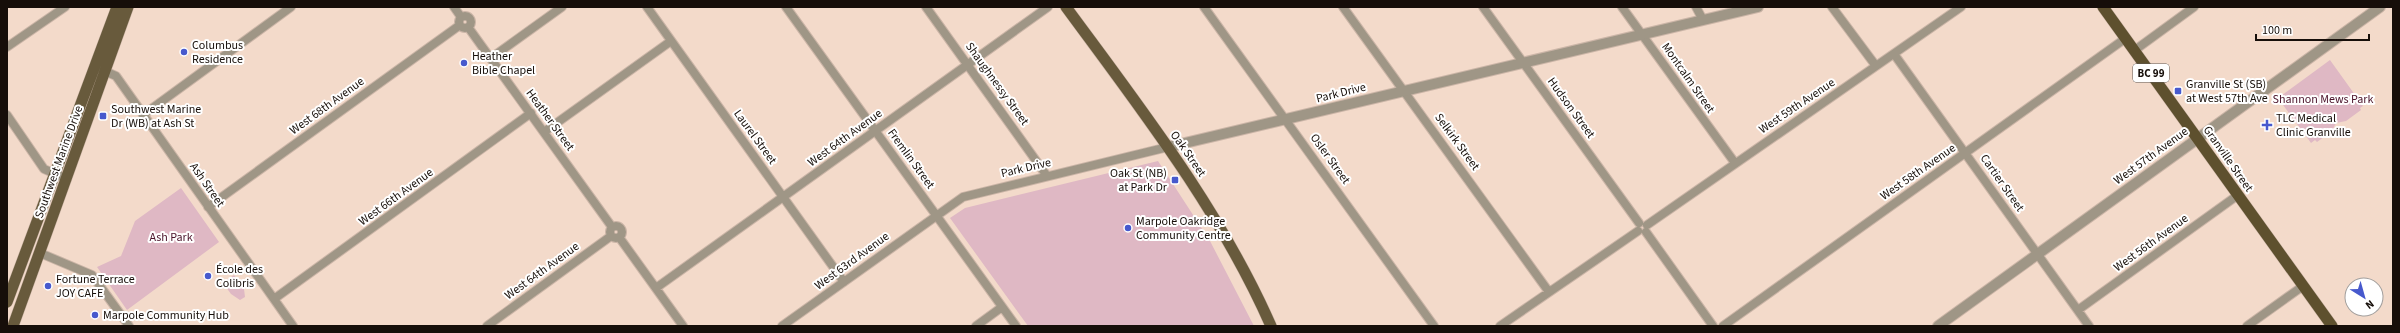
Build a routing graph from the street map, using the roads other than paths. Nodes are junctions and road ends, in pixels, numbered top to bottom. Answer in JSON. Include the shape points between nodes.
{"nodes":[{"id":1,"x":65,"y":7,"type":"edge"},
{"id":2,"x":117,"y":7,"type":"edge"},
{"id":3,"x":128,"y":7,"type":"edge"},
{"id":4,"x":291,"y":7,"type":"edge"},
{"id":5,"x":454,"y":7,"type":"edge"},
{"id":6,"x":562,"y":7,"type":"edge"},
{"id":7,"x":647,"y":7,"type":"edge"},
{"id":8,"x":786,"y":7,"type":"edge"},
{"id":9,"x":926,"y":7,"type":"edge"},
{"id":10,"x":1048,"y":7,"type":"edge"},
{"id":11,"x":1066,"y":7,"type":"edge"},
{"id":12,"x":1204,"y":7,"type":"edge"},
{"id":13,"x":1342,"y":7,"type":"edge"},
{"id":14,"x":1483,"y":7,"type":"edge"},
{"id":15,"x":1622,"y":7,"type":"edge"},
{"id":16,"x":1696,"y":7,"type":"edge"},
{"id":17,"x":1758,"y":7,"type":"edge"},
{"id":18,"x":1832,"y":7,"type":"edge"},
{"id":19,"x":1961,"y":7,"type":"edge"},
{"id":20,"x":2104,"y":7,"type":"edge"},
{"id":21,"x":2194,"y":7,"type":"edge"},
{"id":22,"x":2380,"y":7,"type":"edge"},
{"id":23,"x":1703,"y":20,"type":"junction"},
{"id":24,"x":464,"y":26,"type":"junction"},
{"id":25,"x":1642,"y":34,"type":"junction"},
{"id":26,"x":2126,"y":38,"type":"junction"},
{"id":27,"x":672,"y":41,"type":"junction"},
{"id":28,"x":7,"y":47,"type":"edge"},
{"id":29,"x":2135,"y":50,"type":"junction"},
{"id":30,"x":1894,"y":54,"type":"junction"},
{"id":31,"x":491,"y":58,"type":"junction"},
{"id":32,"x":1524,"y":63,"type":"junction"},
{"id":33,"x":968,"y":64,"type":"junction"},
{"id":34,"x":1876,"y":66,"type":"junction"},
{"id":35,"x":95,"y":67,"type":"junction"},
{"id":36,"x":105,"y":72,"type":"junction"},
{"id":37,"x":1405,"y":91,"type":"junction"},
{"id":38,"x":531,"y":113,"type":"junction"},
{"id":39,"x":7,"y":115,"type":"edge"},
{"id":40,"x":143,"y":115,"type":"junction"},
{"id":41,"x":1286,"y":119,"type":"junction"},
{"id":42,"x":876,"y":131,"type":"junction"},
{"id":43,"x":544,"y":132,"type":"junction"},
{"id":44,"x":2198,"y":138,"type":"junction"},
{"id":45,"x":1168,"y":147,"type":"junction"},
{"id":46,"x":1966,"y":153,"type":"junction"},
{"id":47,"x":1735,"y":163,"type":"junction"},
{"id":48,"x":54,"y":175,"type":"junction"},
{"id":49,"x":1047,"y":176,"type":"junction"},
{"id":50,"x":67,"y":179,"type":"junction"},
{"id":51,"x":2238,"y":195,"type":"junction"},
{"id":52,"x":783,"y":197,"type":"junction"},
{"id":53,"x":208,"y":207,"type":"junction"},
{"id":54,"x":936,"y":216,"type":"junction"},
{"id":55,"x":1642,"y":228,"type":"junction"},
{"id":56,"x":612,"y":232,"type":"junction"},
{"id":57,"x":40,"y":253,"type":"junction"},
{"id":58,"x":2038,"y":254,"type":"junction"},
{"id":59,"x":844,"y":282,"type":"junction"},
{"id":60,"x":2303,"y":286,"type":"junction"},
{"id":61,"x":656,"y":288,"type":"junction"},
{"id":62,"x":1549,"y":292,"type":"junction"},
{"id":63,"x":274,"y":299,"type":"junction"},
{"id":64,"x":7,"y":302,"type":"edge"},
{"id":65,"x":1002,"y":307,"type":"junction"},
{"id":66,"x":2078,"y":310,"type":"junction"},
{"id":67,"x":13,"y":326,"type":"edge"},
{"id":68,"x":129,"y":326,"type":"edge"},
{"id":69,"x":293,"y":326,"type":"edge"},
{"id":70,"x":487,"y":326,"type":"edge"},
{"id":71,"x":683,"y":326,"type":"edge"},
{"id":72,"x":782,"y":326,"type":"edge"},
{"id":73,"x":976,"y":326,"type":"edge"},
{"id":74,"x":1016,"y":326,"type":"edge"},
{"id":75,"x":1271,"y":326,"type":"edge"},
{"id":76,"x":1434,"y":326,"type":"edge"},
{"id":77,"x":1500,"y":326,"type":"edge"},
{"id":78,"x":1713,"y":326,"type":"edge"},
{"id":79,"x":1723,"y":326,"type":"edge"},
{"id":80,"x":1938,"y":326,"type":"edge"},
{"id":81,"x":2089,"y":326,"type":"edge"},
{"id":82,"x":2248,"y":326,"type":"edge"},
{"id":83,"x":2332,"y":326,"type":"edge"}],
"edges":[{"from":1,"to":28,"type":"street"},
{"from":2,"to":35,"type":"main road","name":"Southwest Marine Drive"},
{"from":3,"to":36,"type":"main road","name":"Southwest Marine Drive"},
{"from":4,"to":40,"type":"street"},
{"from":5,"to":24,"type":"street","via":[[461,16],[459,20]]},
{"from":6,"to":31,"type":"street"},
{"from":7,"to":27,"type":"street","name":"Laurel Street"},
{"from":8,"to":42,"type":"street","name":"Fremlin Street"},
{"from":9,"to":33,"type":"street","name":"Shaughnessy Street"},
{"from":10,"to":33,"type":"street","name":"West 64th Avenue"},
{"from":11,"to":45,"type":"main road","name":"Oak Street"},
{"from":12,"to":41,"type":"street","name":"Osler Street"},
{"from":13,"to":37,"type":"street","name":"Selkirk Street"},
{"from":14,"to":32,"type":"street","name":"Hudson Street"},
{"from":15,"to":25,"type":"street","name":"Montcalm Street"},
{"from":16,"to":23,"type":"street"},
{"from":17,"to":23,"type":"street","name":"Park Drive"},
{"from":18,"to":34,"type":"street"},
{"from":19,"to":30,"type":"street","name":"West 59th Avenue"},
{"from":20,"to":26,"type":"highway","name":"Granville Street","number":"BC 99"},
{"from":21,"to":29,"type":"street"},
{"from":22,"to":44,"type":"street","name":"West 57th Avenue"},
{"from":23,"to":25,"type":"street","name":"Park Drive"},
{"from":24,"to":31,"type":"street","name":"Heather Street"},
{"from":24,"to":53,"type":"street","name":"West 68th Avenue"},
{"from":25,"to":32,"type":"street","name":"Park Drive"},
{"from":25,"to":47,"type":"street","name":"Montcalm Street"},
{"from":26,"to":29,"type":"highway","name":"Granville Street","number":"BC 99"},
{"from":26,"to":46,"type":"street","name":"West 58th Avenue"},
{"from":27,"to":43,"type":"street"},
{"from":27,"to":52,"type":"street","name":"Laurel Street"},
{"from":29,"to":44,"type":"highway","name":"Granville Street","number":"BC 99"},
{"from":30,"to":34,"type":"street","name":"West 59th Avenue"},
{"from":30,"to":46,"type":"street","name":"Cartier Street"},
{"from":31,"to":38,"type":"street","name":"Heather Street"},
{"from":32,"to":37,"type":"street","name":"Park Drive"},
{"from":32,"to":55,"type":"street","name":"Hudson Street"},
{"from":33,"to":42,"type":"street","name":"West 64th Avenue"},
{"from":33,"to":49,"type":"street","name":"Shaughnessy Street"},
{"from":34,"to":47,"type":"street","name":"West 59th Avenue"},
{"from":35,"to":36,"type":"street","name":"Ash Street"},
{"from":35,"to":48,"type":"main road","name":"Southwest Marine Drive"},
{"from":36,"to":40,"type":"street","name":"Ash Street","via":[[116,76]]},
{"from":36,"to":50,"type":"main road","name":"Southwest Marine Drive"},
{"from":37,"to":41,"type":"street","name":"Park Drive"},
{"from":37,"to":62,"type":"street","name":"Selkirk Street"},
{"from":38,"to":43,"type":"street","name":"Heather Street"},
{"from":38,"to":63,"type":"street","name":"West 66th Avenue"},
{"from":39,"to":48,"type":"street","via":[[44,169]]},
{"from":40,"to":53,"type":"street","name":"Ash Street"},
{"from":41,"to":45,"type":"street","name":"Park Drive"},
{"from":41,"to":76,"type":"street","name":"Osler Street"},
{"from":42,"to":52,"type":"street","name":"West 64th Avenue"},
{"from":42,"to":54,"type":"street","name":"Fremlin Street"},
{"from":43,"to":56,"type":"street","name":"Heather Street"},
{"from":44,"to":51,"type":"highway","name":"Granville Street","number":"BC 99"},
{"from":44,"to":58,"type":"street","name":"West 57th Avenue"},
{"from":45,"to":49,"type":"street","name":"Park Drive"},
{"from":45,"to":75,"type":"main road","name":"Oak Street","via":[[1227,239]]},
{"from":46,"to":58,"type":"street","name":"Cartier Street"},
{"from":46,"to":79,"type":"street","name":"West 58th Avenue"},
{"from":47,"to":55,"type":"street","name":"West 59th Avenue"},
{"from":48,"to":50,"type":"street"},
{"from":48,"to":64,"type":"main road","name":"Southwest Marine Drive"},
{"from":49,"to":54,"type":"street","name":"Park Drive","via":[[974,193],[955,202]]},
{"from":50,"to":57,"type":"main road","name":"Southwest Marine Drive"},
{"from":51,"to":60,"type":"highway","name":"Granville Street","number":"BC 99"},
{"from":51,"to":66,"type":"street","name":"West 56th Avenue"},
{"from":52,"to":59,"type":"street","name":"Laurel Street"},
{"from":52,"to":61,"type":"street","name":"West 64th Avenue"},
{"from":53,"to":63,"type":"street","name":"Ash Street"},
{"from":54,"to":59,"type":"street","name":"West 63rd Avenue"},
{"from":54,"to":65,"type":"street","name":"Fremlin Street"},
{"from":55,"to":62,"type":"street","name":"West 59th Avenue"},
{"from":55,"to":78,"type":"street","name":"Hudson Street"},
{"from":56,"to":61,"type":"street","via":[[616,238],[619,237]]},
{"from":56,"to":70,"type":"street","name":"West 64th Avenue"},
{"from":57,"to":67,"type":"main road","name":"Southwest Marine Drive"},
{"from":57,"to":68,"type":"street","via":[[92,275]]},
{"from":58,"to":66,"type":"street","name":"Cartier Street"},
{"from":58,"to":80,"type":"street","name":"West 57th Avenue"},
{"from":59,"to":72,"type":"street","name":"West 63rd Avenue"},
{"from":60,"to":82,"type":"street"},
{"from":60,"to":83,"type":"highway","name":"Granville Street","number":"BC 99"},
{"from":61,"to":71,"type":"street"},
{"from":62,"to":77,"type":"street","name":"West 59th Avenue"},
{"from":63,"to":69,"type":"street","name":"Ash Street"},
{"from":65,"to":73,"type":"street"},
{"from":65,"to":74,"type":"street","name":"Fremlin Street"},
{"from":66,"to":81,"type":"street","name":"Cartier Street"}]}
